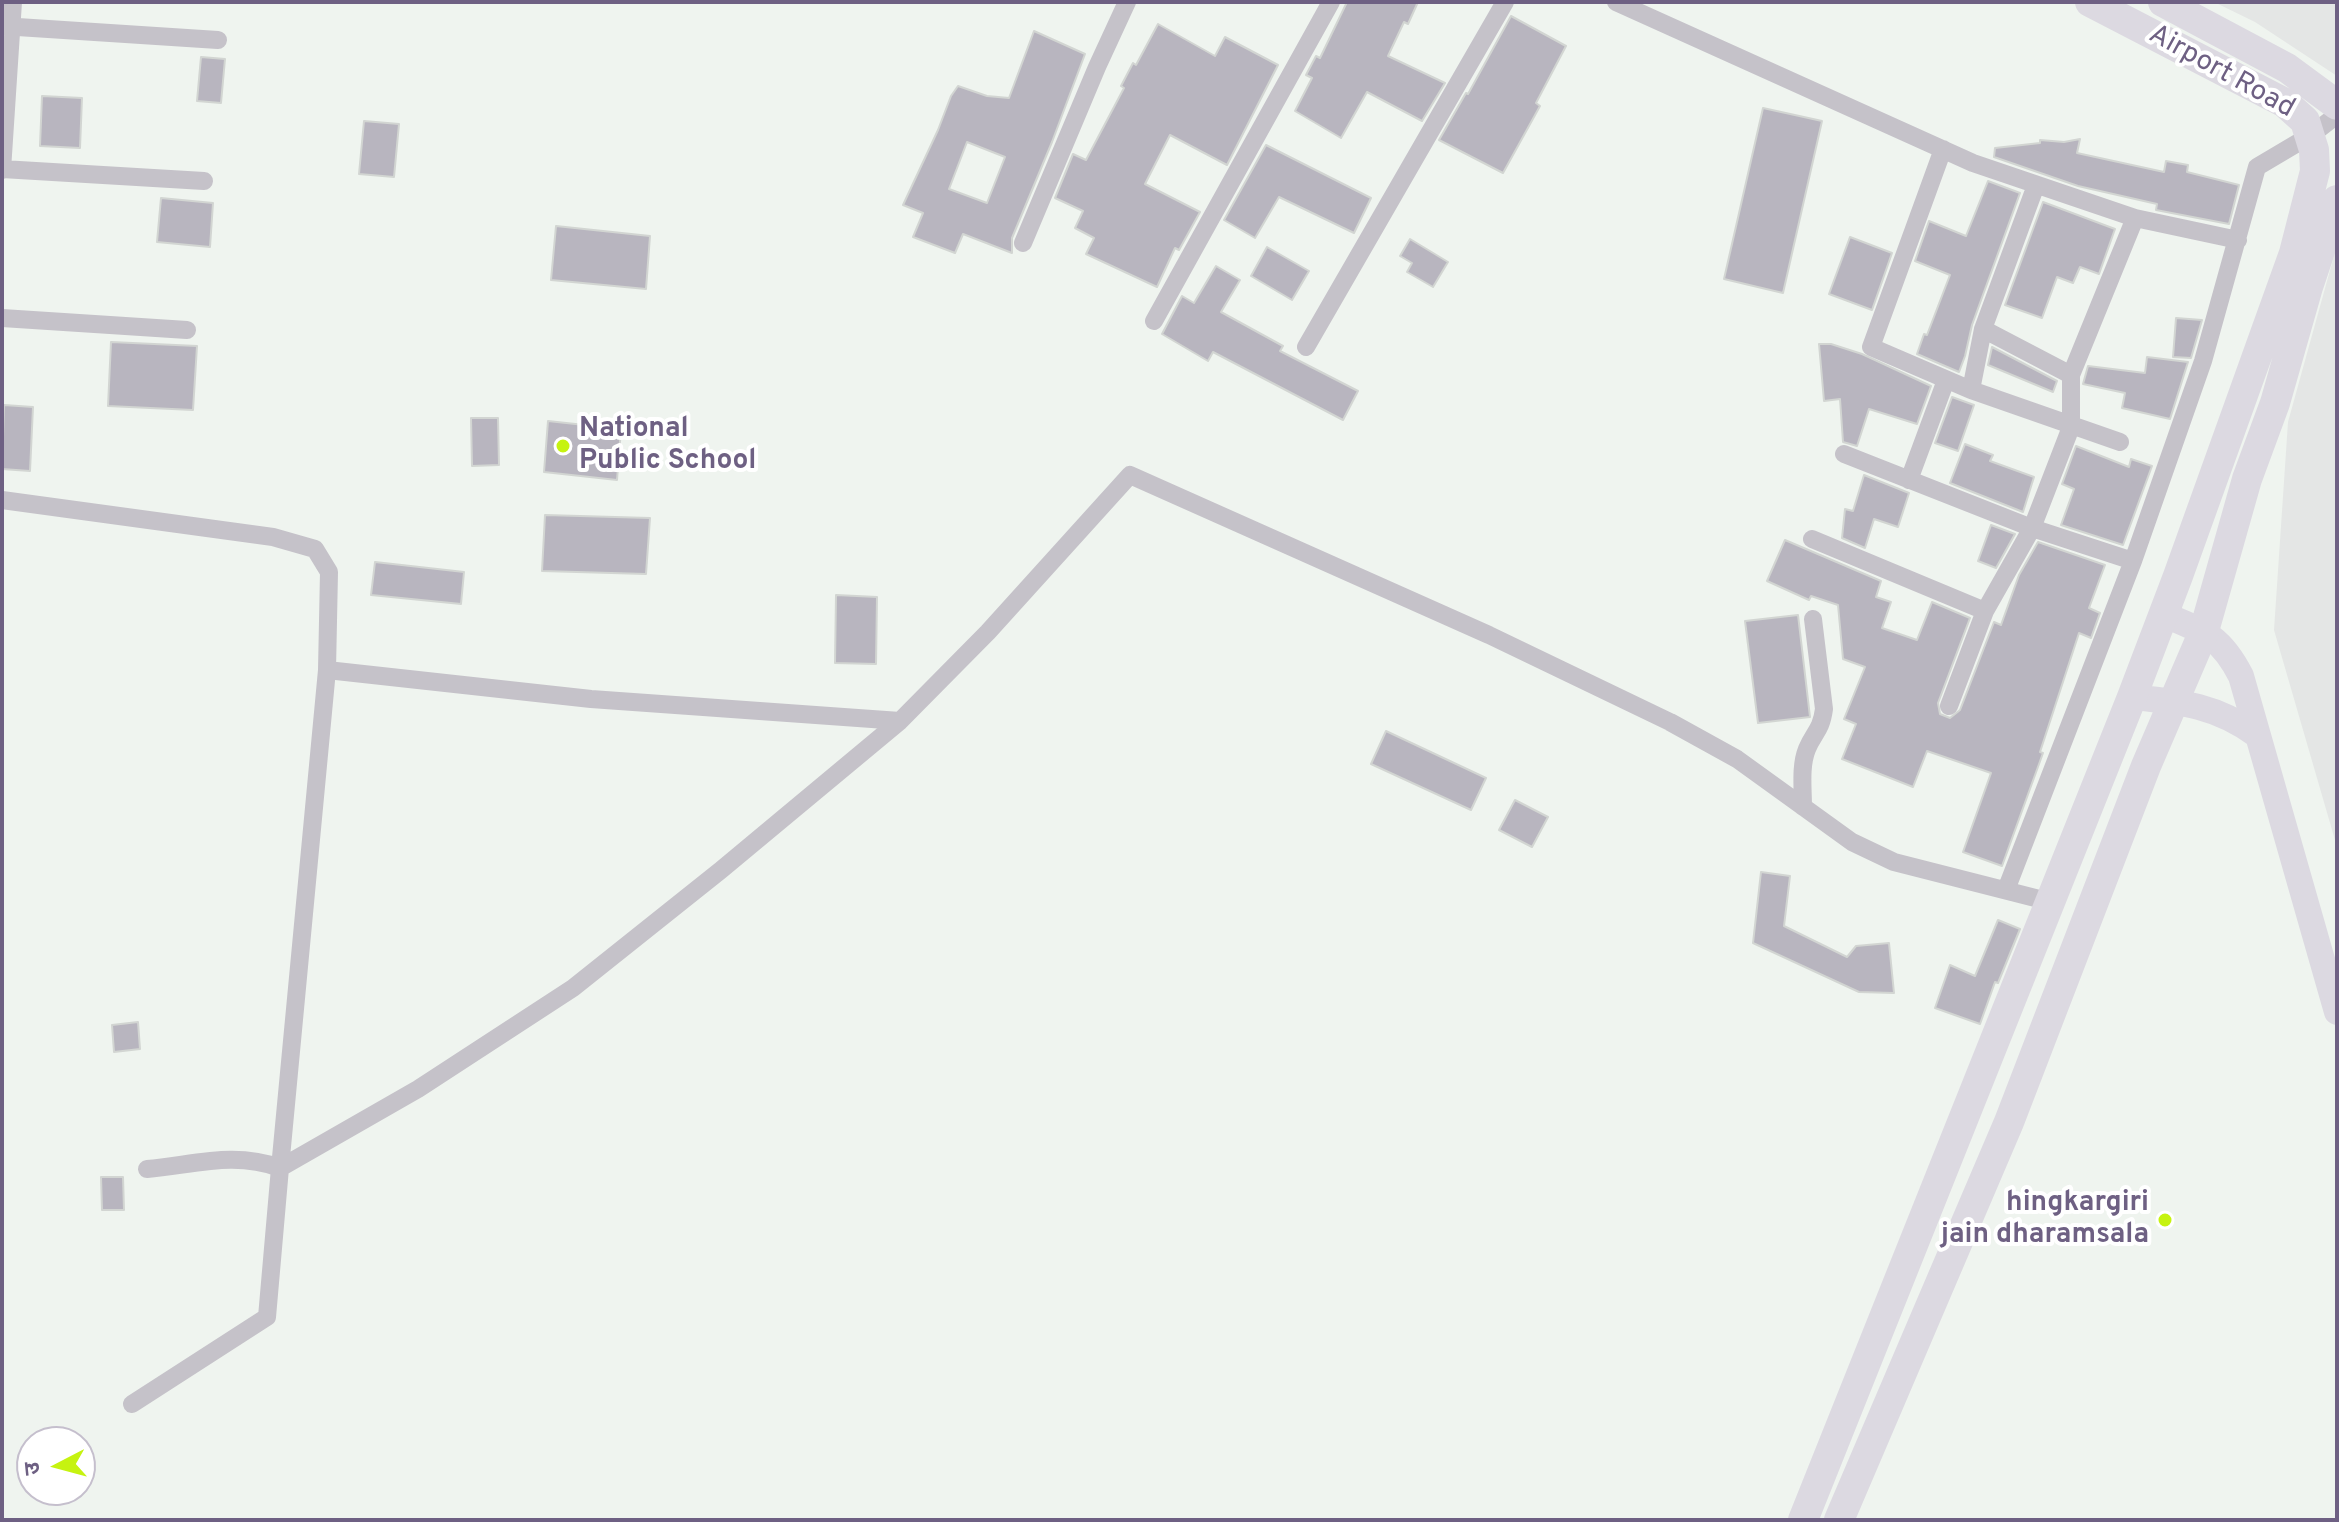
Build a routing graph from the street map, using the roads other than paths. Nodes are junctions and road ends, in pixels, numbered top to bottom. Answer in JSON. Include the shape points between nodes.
{"nodes":[{"id":1,"x":13,"y":2,"type":"edge"},
{"id":2,"x":1127,"y":2,"type":"edge"},
{"id":3,"x":1331,"y":2,"type":"edge"},
{"id":4,"x":1505,"y":2,"type":"edge"},
{"id":5,"x":1616,"y":2,"type":"edge"},
{"id":6,"x":2090,"y":2,"type":"edge"},
{"id":7,"x":2163,"y":2,"type":"edge"},
{"id":8,"x":7,"y":26,"type":"edge"},
{"id":9,"x":218,"y":40,"type":"dead end"},
{"id":10,"x":2337,"y":105,"type":"edge"},
{"id":11,"x":2337,"y":115,"type":"edge"},
{"id":12,"x":2311,"y":135,"type":"junction"},
{"id":13,"x":1943,"y":149,"type":"junction"},
{"id":14,"x":2,"y":170,"type":"edge"},
{"id":15,"x":204,"y":181,"type":"dead end"},
{"id":16,"x":2036,"y":185,"type":"junction"},
{"id":17,"x":2337,"y":200,"type":"edge"},
{"id":18,"x":2135,"y":218,"type":"junction"},
{"id":19,"x":2238,"y":240,"type":"junction"},
{"id":20,"x":1023,"y":243,"type":"dead end"},
{"id":21,"x":2296,"y":284,"type":"junction"},
{"id":22,"x":2,"y":318,"type":"edge"},
{"id":23,"x":1154,"y":321,"type":"dead end"},
{"id":24,"x":1983,"y":329,"type":"junction"},
{"id":25,"x":187,"y":330,"type":"dead end"},
{"id":26,"x":1306,"y":347,"type":"dead end"},
{"id":27,"x":2071,"y":375,"type":"junction"},
{"id":28,"x":1946,"y":380,"type":"junction"},
{"id":29,"x":1971,"y":390,"type":"junction"},
{"id":30,"x":2071,"y":427,"type":"junction"},
{"id":31,"x":2120,"y":442,"type":"dead end"},
{"id":32,"x":1844,"y":454,"type":"dead end"},
{"id":33,"x":1909,"y":480,"type":"junction"},
{"id":34,"x":2,"y":500,"type":"edge"},
{"id":35,"x":2032,"y":528,"type":"junction"},
{"id":36,"x":1812,"y":539,"type":"dead end"},
{"id":37,"x":2133,"y":561,"type":"junction"},
{"id":38,"x":1985,"y":611,"type":"junction"},
{"id":39,"x":2162,"y":614,"type":"junction"},
{"id":40,"x":1813,"y":619,"type":"dead end"},
{"id":41,"x":2204,"y":631,"type":"junction"},
{"id":42,"x":327,"y":670,"type":"junction"},
{"id":43,"x":2132,"y":697,"type":"junction"},
{"id":44,"x":2174,"y":701,"type":"junction"},
{"id":45,"x":1949,"y":706,"type":"dead end"},
{"id":46,"x":900,"y":721,"type":"junction"},
{"id":47,"x":2257,"y":735,"type":"junction"},
{"id":48,"x":1803,"y":807,"type":"junction"},
{"id":49,"x":2006,"y":890,"type":"junction"},
{"id":50,"x":2051,"y":902,"type":"junction"},
{"id":51,"x":2337,"y":1012,"type":"edge"},
{"id":52,"x":280,"y":1168,"type":"junction"},
{"id":53,"x":147,"y":1169,"type":"dead end"},
{"id":54,"x":132,"y":1404,"type":"dead end"},
{"id":55,"x":1803,"y":1520,"type":"edge"},
{"id":56,"x":1839,"y":1520,"type":"edge"}],
"edges":[{"from":1,"to":8,"type":"street"},
{"from":2,"to":20,"type":"street"},
{"from":3,"to":23,"type":"street"},
{"from":4,"to":26,"type":"street"},
{"from":5,"to":13,"type":"street"},
{"from":6,"to":12,"type":"main road","name":"Airport Road","via":[[2285,103],[2305,121]]},
{"from":7,"to":10,"type":"main road","name":"Airport Road","via":[[2287,68]]},
{"from":8,"to":9,"type":"street"},
{"from":8,"to":14,"type":"street"},
{"from":11,"to":12,"type":"street"},
{"from":12,"to":19,"type":"street","via":[[2257,167]]},
{"from":12,"to":21,"type":"main road","name":"Airport Road","via":[[2315,171],[2294,253]]},
{"from":13,"to":16,"type":"street"},
{"from":13,"to":28,"type":"street","via":[[1871,347]]},
{"from":14,"to":15,"type":"street"},
{"from":16,"to":18,"type":"street"},
{"from":16,"to":24,"type":"street"},
{"from":17,"to":21,"type":"main road"},
{"from":18,"to":19,"type":"street"},
{"from":18,"to":27,"type":"street"},
{"from":19,"to":37,"type":"street","via":[[2203,361]]},
{"from":21,"to":39,"type":"main road"},
{"from":21,"to":41,"type":"main road","via":[[2275,403],[2247,479]]},
{"from":22,"to":25,"type":"street"},
{"from":24,"to":27,"type":"street"},
{"from":24,"to":29,"type":"street"},
{"from":27,"to":30,"type":"street"},
{"from":28,"to":29,"type":"street"},
{"from":28,"to":33,"type":"street"},
{"from":29,"to":30,"type":"street"},
{"from":30,"to":31,"type":"street"},
{"from":30,"to":35,"type":"street"},
{"from":32,"to":33,"type":"street"},
{"from":33,"to":35,"type":"street"},
{"from":34,"to":42,"type":"street","via":[[273,537],[315,549],[329,572]]},
{"from":35,"to":37,"type":"street"},
{"from":35,"to":38,"type":"street"},
{"from":36,"to":38,"type":"street"},
{"from":37,"to":49,"type":"street"},
{"from":38,"to":45,"type":"street"},
{"from":39,"to":41,"type":"main road"},
{"from":39,"to":43,"type":"main road"},
{"from":40,"to":48,"type":"street","via":[[1824,709],[1804,763]]},
{"from":41,"to":44,"type":"main road"},
{"from":41,"to":47,"type":"main road","via":[[2225,648],[2241,676]]},
{"from":42,"to":46,"type":"street","via":[[591,699]]},
{"from":42,"to":52,"type":"street"},
{"from":43,"to":44,"type":"main road"},
{"from":43,"to":50,"type":"main road"},
{"from":44,"to":47,"type":"main road","via":[[2234,718]]},
{"from":44,"to":56,"type":"main road","via":[[2009,1122]]},
{"from":46,"to":48,"type":"street","via":[[1130,475],[1670,722],[1737,759]]},
{"from":46,"to":52,"type":"street","via":[[573,988],[418,1089]]},
{"from":47,"to":51,"type":"main road"},
{"from":48,"to":49,"type":"street","via":[[1852,842],[1894,862]]},
{"from":49,"to":50,"type":"street"},
{"from":50,"to":55,"type":"main road"},
{"from":52,"to":53,"type":"street","via":[[233,1157]]},
{"from":52,"to":54,"type":"street","via":[[267,1317]]}]}
